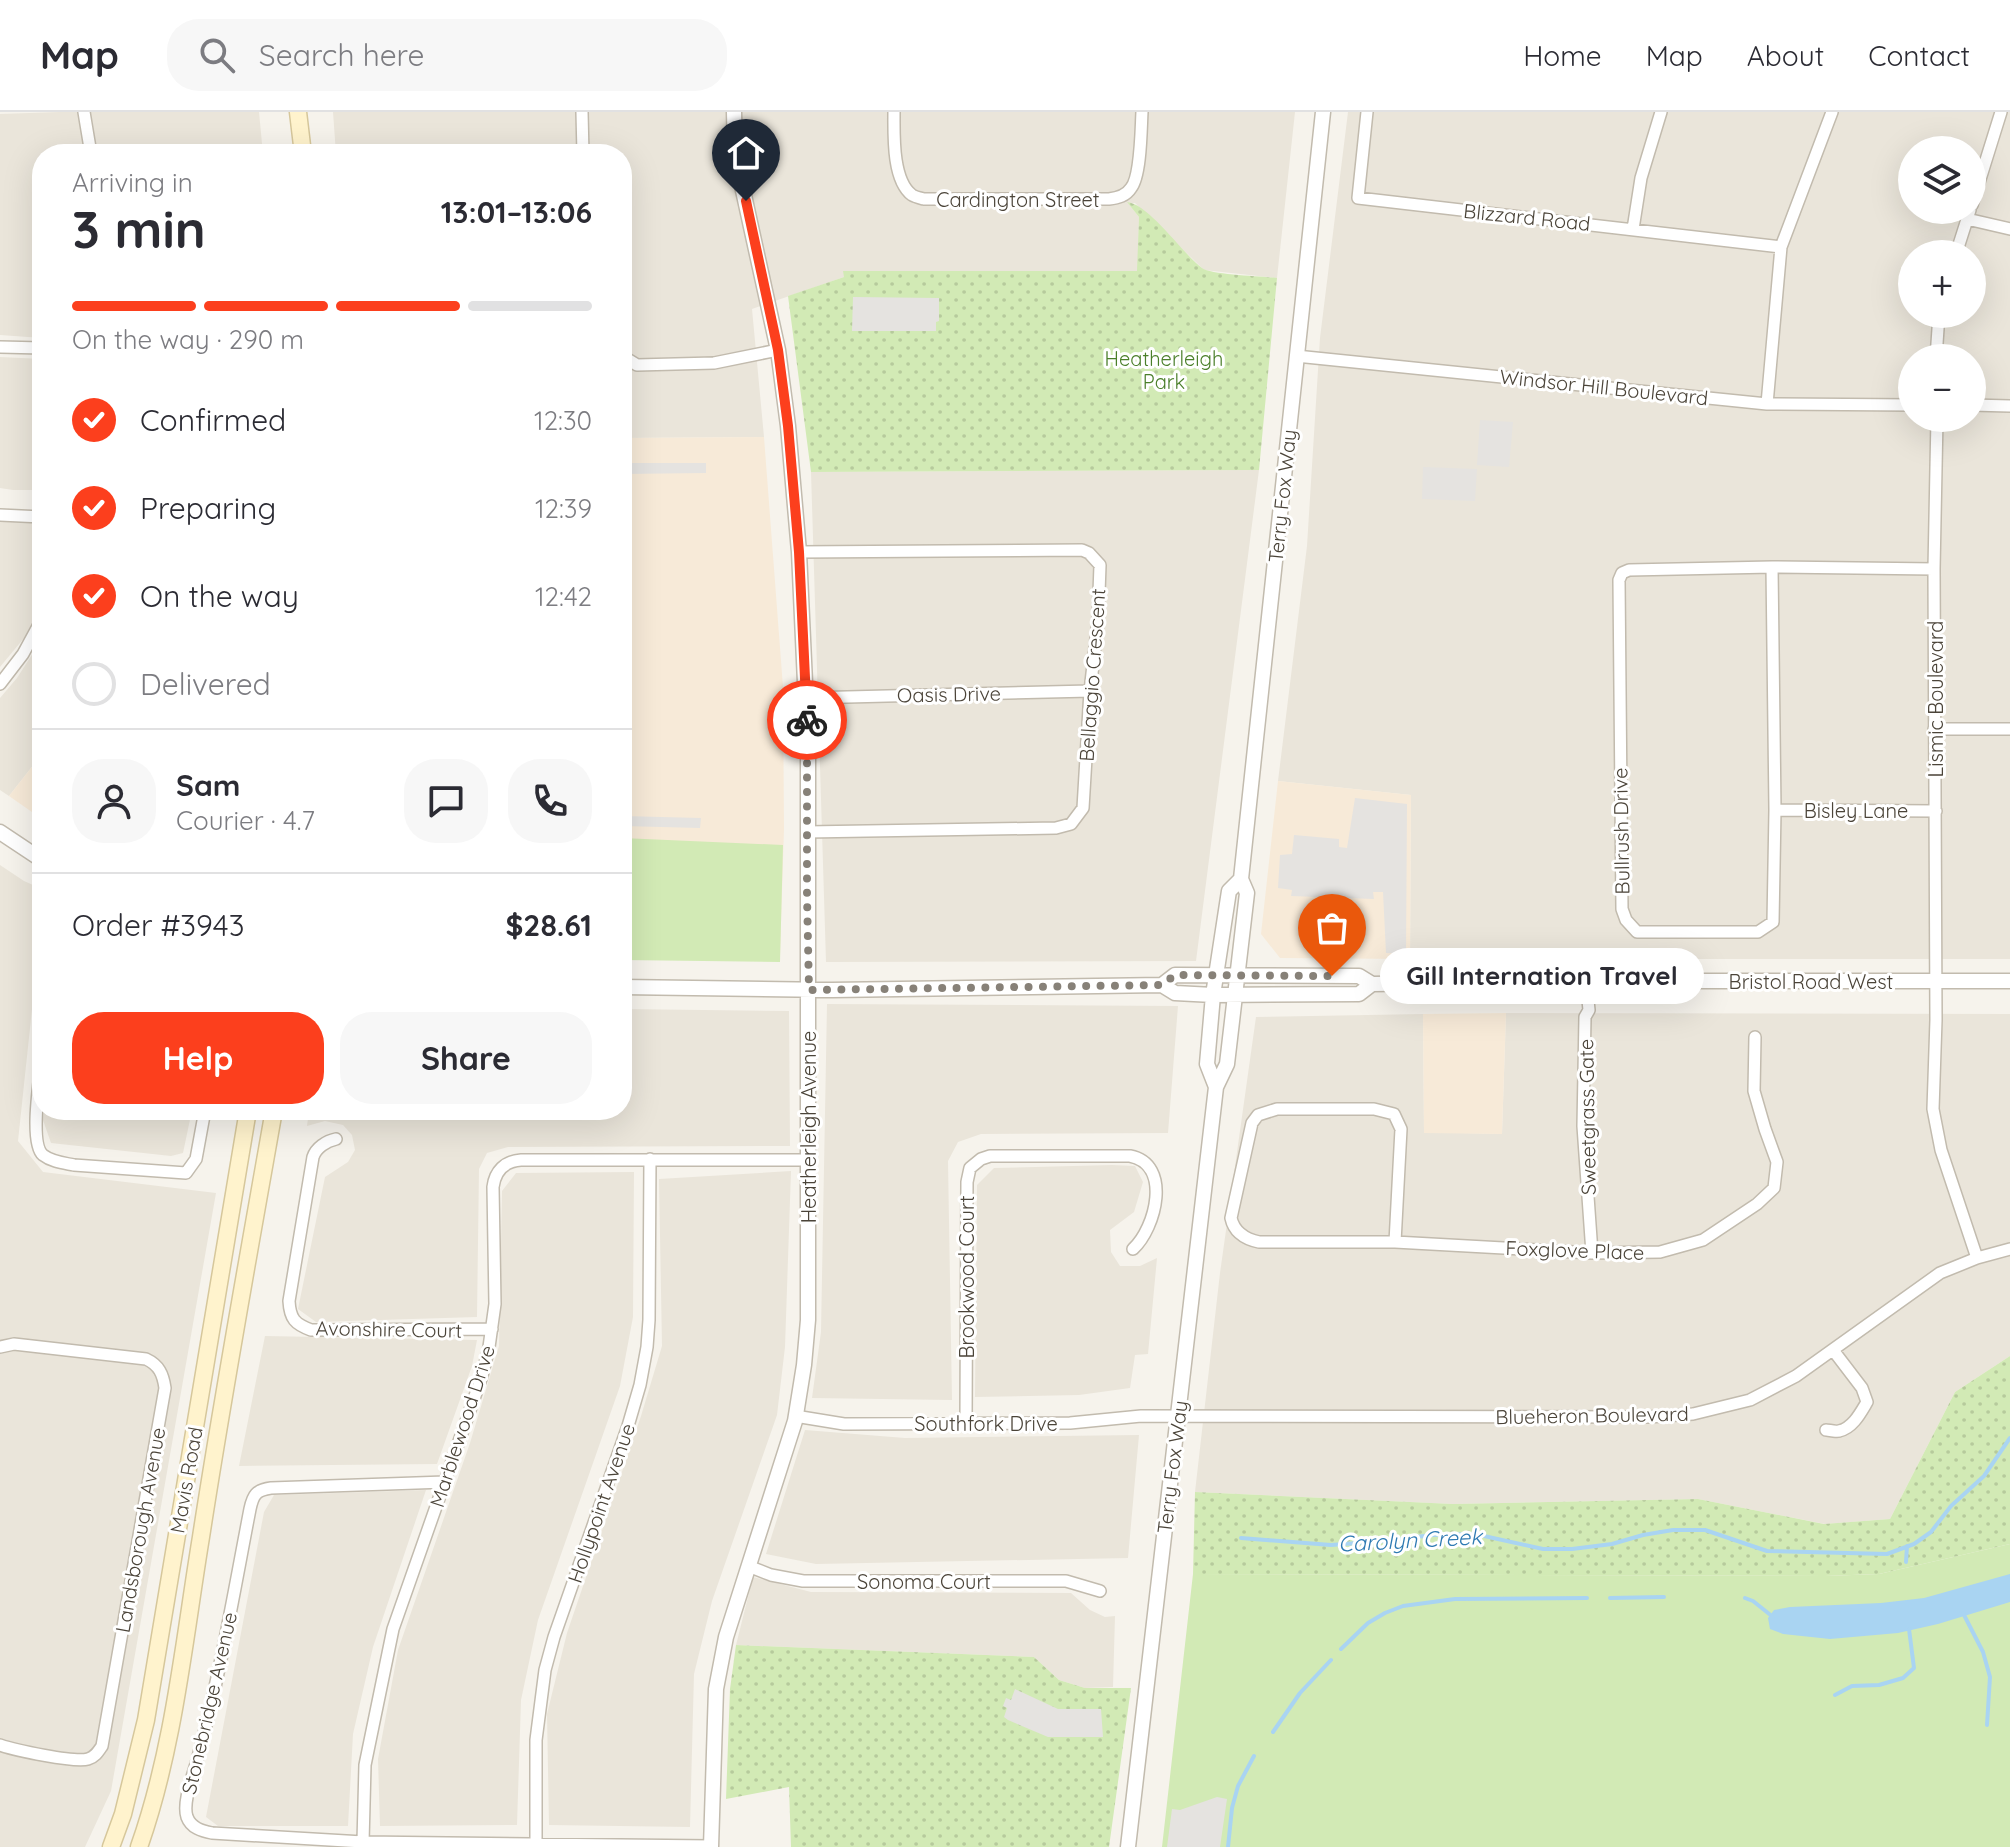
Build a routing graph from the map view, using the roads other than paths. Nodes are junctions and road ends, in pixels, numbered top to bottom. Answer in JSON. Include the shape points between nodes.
{"nodes":[{"id":1,"x":84,"y":112,"type":"edge"},
{"id":2,"x":298,"y":112,"type":"edge"},
{"id":3,"x":582,"y":112,"type":"edge"},
{"id":4,"x":734,"y":112,"type":"edge"},
{"id":5,"x":894,"y":112,"type":"edge"},
{"id":6,"x":1142,"y":112,"type":"edge"},
{"id":7,"x":1323,"y":112,"type":"edge"},
{"id":8,"x":1367,"y":112,"type":"edge"},
{"id":9,"x":1661,"y":112,"type":"edge"},
{"id":10,"x":1832,"y":112,"type":"edge"},
{"id":11,"x":2001,"y":112,"type":"edge"},
{"id":12,"x":89,"y":144,"type":"edge"},
{"id":13,"x":302,"y":144,"type":"edge"},
{"id":14,"x":583,"y":144,"type":"edge"},
{"id":15,"x":1986,"y":160,"type":"edge"},
{"id":16,"x":1986,"y":218,"type":"edge"},
{"id":17,"x":1633,"y":229,"type":"junction"},
{"id":18,"x":2010,"y":229,"type":"edge"},
{"id":19,"x":1781,"y":247,"type":"junction"},
{"id":20,"x":0,"y":347,"type":"edge"},
{"id":21,"x":32,"y":348,"type":"edge"},
{"id":22,"x":778,"y":350,"type":"junction"},
{"id":23,"x":1296,"y":356,"type":"junction"},
{"id":24,"x":632,"y":363,"type":"edge"},
{"id":25,"x":1767,"y":404,"type":"junction"},
{"id":26,"x":1898,"y":405,"type":"edge"},
{"id":27,"x":1986,"y":405,"type":"edge"},
{"id":28,"x":2010,"y":406,"type":"edge"},
{"id":29,"x":1937,"y":432,"type":"edge"},
{"id":30,"x":0,"y":515,"type":"edge"},
{"id":31,"x":32,"y":517,"type":"edge"},
{"id":32,"x":799,"y":552,"type":"junction"},
{"id":33,"x":1772,"y":567,"type":"junction"},
{"id":34,"x":1934,"y":569,"type":"junction"},
{"id":35,"x":32,"y":637,"type":"edge"},
{"id":36,"x":0,"y":684,"type":"edge"},
{"id":37,"x":1090,"y":691,"type":"junction"},
{"id":38,"x":807,"y":698,"type":"junction"},
{"id":39,"x":1934,"y":729,"type":"junction"},
{"id":40,"x":2010,"y":729,"type":"edge"},
{"id":41,"x":1775,"y":810,"type":"junction"},
{"id":42,"x":1936,"y":811,"type":"junction"},
{"id":43,"x":0,"y":832,"type":"edge"},
{"id":44,"x":807,"y":832,"type":"junction"},
{"id":45,"x":32,"y":853,"type":"edge"},
{"id":46,"x":1241,"y":879,"type":"junction"},
{"id":47,"x":1216,"y":975,"type":"junction"},
{"id":48,"x":1237,"y":975,"type":"junction"},
{"id":49,"x":1586,"y":981,"type":"junction"},
{"id":50,"x":1936,"y":981,"type":"junction"},
{"id":51,"x":2010,"y":981,"type":"edge"},
{"id":52,"x":1372,"y":984,"type":"junction"},
{"id":53,"x":1162,"y":985,"type":"junction"},
{"id":54,"x":632,"y":987,"type":"edge"},
{"id":55,"x":809,"y":990,"type":"junction"},
{"id":56,"x":1213,"y":995,"type":"junction"},
{"id":57,"x":1235,"y":995,"type":"junction"},
{"id":58,"x":1755,"y":1037,"type":"dead end"},
{"id":59,"x":1216,"y":1087,"type":"junction"},
{"id":60,"x":37,"y":1120,"type":"edge"},
{"id":61,"x":203,"y":1120,"type":"edge"},
{"id":62,"x":246,"y":1120,"type":"edge"},
{"id":63,"x":272,"y":1120,"type":"edge"},
{"id":64,"x":336,"y":1139,"type":"dead end"},
{"id":65,"x":650,"y":1159,"type":"junction"},
{"id":66,"x":808,"y":1160,"type":"junction"},
{"id":67,"x":1395,"y":1242,"type":"junction"},
{"id":68,"x":1133,"y":1249,"type":"dead end"},
{"id":69,"x":2010,"y":1249,"type":"edge"},
{"id":70,"x":1592,"y":1253,"type":"junction"},
{"id":71,"x":1977,"y":1258,"type":"junction"},
{"id":72,"x":492,"y":1329,"type":"junction"},
{"id":73,"x":0,"y":1347,"type":"edge"},
{"id":74,"x":1833,"y":1350,"type":"junction"},
{"id":75,"x":795,"y":1416,"type":"junction"},
{"id":76,"x":1177,"y":1417,"type":"junction"},
{"id":77,"x":966,"y":1423,"type":"junction"},
{"id":78,"x":1826,"y":1430,"type":"dead end"},
{"id":79,"x":445,"y":1482,"type":"junction"},
{"id":80,"x":748,"y":1566,"type":"junction"},
{"id":81,"x":1100,"y":1591,"type":"dead end"},
{"id":82,"x":0,"y":1745,"type":"edge"},
{"id":83,"x":363,"y":1842,"type":"junction"},
{"id":84,"x":536,"y":1844,"type":"junction"},
{"id":85,"x":711,"y":1846,"type":"edge"},
{"id":86,"x":111,"y":1847,"type":"edge"},
{"id":87,"x":139,"y":1847,"type":"edge"},
{"id":88,"x":1128,"y":1847,"type":"edge"}],
"edges":[{"from":1,"to":12,"type":"street"},
{"from":2,"to":13,"type":"main road"},
{"from":3,"to":14,"type":"street"},
{"from":4,"to":22,"type":"street","name":"Heatherleigh Avenue","via":[[735,154]]},
{"from":5,"to":6,"type":"street","name":"Cardington Street","via":[[902,182],[912,195],[924,199],[1119,198],[1137,179]]},
{"from":7,"to":23,"type":"street","name":"Terry Fox Way"},
{"from":8,"to":17,"type":"street","name":"Blizzard Road","via":[[1358,198]]},
{"from":9,"to":17,"type":"street","via":[[1641,178]]},
{"from":10,"to":19,"type":"street"},
{"from":11,"to":15,"type":"street"},
{"from":16,"to":18,"type":"street"},
{"from":17,"to":19,"type":"street","name":"Blizzard Road"},
{"from":19,"to":25,"type":"street"},
{"from":20,"to":21,"type":"street"},
{"from":22,"to":24,"type":"street","via":[[714,363]]},
{"from":22,"to":32,"type":"street","name":"Heatherleigh Avenue"},
{"from":23,"to":25,"type":"street","name":"Windsor Hill Boulevard"},
{"from":23,"to":46,"type":"street","name":"Terry Fox Way"},
{"from":25,"to":26,"type":"street","name":"Windsor Hill Boulevard"},
{"from":27,"to":28,"type":"street"},
{"from":29,"to":34,"type":"street","name":"Lismic Boulevard"},
{"from":30,"to":31,"type":"street"},
{"from":32,"to":37,"type":"street","name":"Bellaggio Crescent","via":[[1089,553],[1100,565]]},
{"from":32,"to":38,"type":"street","name":"Heatherleigh Avenue"},
{"from":33,"to":34,"type":"street","name":"Bullrush Drive"},
{"from":33,"to":41,"type":"street","name":"Bullrush Drive"},
{"from":33,"to":41,"type":"street","name":"Bullrush Drive","via":[[1629,570],[1619,580],[1626,920],[1637,932],[1736,933],[1766,928],[1773,922]]},
{"from":34,"to":39,"type":"street","name":"Lismic Boulevard"},
{"from":35,"to":36,"type":"street"},
{"from":37,"to":38,"type":"street","name":"Oasis Drive"},
{"from":37,"to":44,"type":"street","name":"Bellaggio Crescent","via":[[1083,808],[1071,824]]},
{"from":38,"to":44,"type":"street","name":"Heatherleigh Avenue"},
{"from":39,"to":40,"type":"street"},
{"from":39,"to":42,"type":"street","name":"Lismic Boulevard"},
{"from":41,"to":42,"type":"street","name":"Bisley Lane"},
{"from":42,"to":50,"type":"street","name":"Lismic Boulevard"},
{"from":43,"to":45,"type":"street"},
{"from":44,"to":55,"type":"street","name":"Heatherleigh Avenue"},
{"from":46,"to":47,"type":"street","name":"Terry Fox Way","via":[[1229,891]]},
{"from":46,"to":48,"type":"street","name":"Terry Fox Way","via":[[1247,893]]},
{"from":47,"to":48,"type":"street","name":"Bristol Road West"},
{"from":47,"to":53,"type":"street","name":"Bristol Road West","via":[[1175,975]]},
{"from":47,"to":56,"type":"street","name":"Terry Fox Way"},
{"from":48,"to":52,"type":"street","name":"Bristol Road West","via":[[1359,976]]},
{"from":48,"to":57,"type":"street","name":"Terry Fox Way"},
{"from":49,"to":50,"type":"street","name":"Bristol Road West"},
{"from":49,"to":52,"type":"street","name":"Bristol Road West"},
{"from":49,"to":70,"type":"street","name":"Sweetgrass Gate","via":[[1583,1126]]},
{"from":50,"to":51,"type":"street","name":"Bristol Road West"},
{"from":50,"to":71,"type":"street","name":"Lismic Boulevard","via":[[1933,1109]]},
{"from":52,"to":57,"type":"street","name":"Bristol Road West","via":[[1359,994]]},
{"from":53,"to":55,"type":"street","name":"Bristol Road West"},
{"from":53,"to":56,"type":"street","name":"Bristol Road West","via":[[1175,993]]},
{"from":54,"to":55,"type":"street","name":"Bristol Road West"},
{"from":55,"to":66,"type":"street","name":"Heatherleigh Avenue"},
{"from":56,"to":57,"type":"street","name":"Bristol Road West"},
{"from":56,"to":59,"type":"street","name":"Terry Fox Way","via":[[1207,1064]]},
{"from":57,"to":59,"type":"street","name":"Terry Fox Way","via":[[1227,1064]]},
{"from":58,"to":70,"type":"street","name":"Foxglove Place","via":[[1754,1091],[1777,1162],[1774,1188],[1703,1240],[1660,1252]]},
{"from":59,"to":76,"type":"street","name":"Terry Fox Way"},
{"from":60,"to":61,"type":"street","via":[[39,1149],[56,1161],[186,1173],[196,1159]]},
{"from":62,"to":86,"type":"main road","name":"Mavis Road","via":[[146,1720]]},
{"from":63,"to":87,"type":"main road","name":"Mavis Road","via":[[169,1732]]},
{"from":64,"to":72,"type":"street","name":"Avonshire Court","via":[[313,1157],[289,1301],[299,1326]]},
{"from":65,"to":66,"type":"street","name":"Marblewood Drive"},
{"from":65,"to":72,"type":"street","name":"Marblewood Drive","via":[[515,1161],[498,1172],[493,1187]]},
{"from":65,"to":84,"type":"street","name":"Hollypoint Avenue","via":[[647,1347],[628,1426],[545,1670],[536,1740]]},
{"from":66,"to":75,"type":"street","name":"Heatherleigh Avenue","via":[[808,1320]]},
{"from":67,"to":67,"type":"street","name":"Foxglove Place","via":[[1259,1242],[1240,1233],[1231,1218],[1255,1119],[1277,1109],[1374,1109],[1394,1114],[1401,1129]]},
{"from":67,"to":70,"type":"street","name":"Foxglove Place"},
{"from":68,"to":77,"type":"street","name":"Brookwood Court","via":[[1150,1221],[1156,1181],[1141,1159],[990,1156],[970,1168]]},
{"from":69,"to":71,"type":"street","name":"Blueheron Boulevard"},
{"from":71,"to":74,"type":"street","name":"Blueheron Boulevard","via":[[1940,1273]]},
{"from":72,"to":79,"type":"street","name":"Marblewood Drive","via":[[482,1376]]},
{"from":73,"to":82,"type":"street","name":"Landsborough Avenue","via":[[14,1344],[146,1359],[159,1368],[165,1388],[102,1746],[93,1757],[81,1760]]},
{"from":74,"to":76,"type":"street","name":"Blueheron Boulevard","via":[[1750,1400],[1693,1414]]},
{"from":74,"to":78,"type":"street","via":[[1867,1402],[1850,1425],[1839,1432]]},
{"from":75,"to":77,"type":"street","name":"Southfork Drive","via":[[844,1424]]},
{"from":75,"to":80,"type":"street","name":"Heatherleigh Avenue"},
{"from":76,"to":77,"type":"street","name":"Southfork Drive"},
{"from":76,"to":88,"type":"street","name":"Terry Fox Way"},
{"from":79,"to":83,"type":"street","name":"Marblewood Drive","via":[[385,1661],[365,1765]]},
{"from":79,"to":83,"type":"street","name":"Stonebridge Avenue","via":[[271,1488],[260,1489],[252,1499],[187,1816],[200,1830],[212,1833]]},
{"from":80,"to":81,"type":"street","name":"Sonoma Court","via":[[803,1581],[1055,1581]]},
{"from":80,"to":85,"type":"street","name":"Heatherleigh Avenue","via":[[716,1689]]},
{"from":83,"to":84,"type":"street","name":"Stonebridge Avenue"},
{"from":84,"to":85,"type":"street","name":"Stonebridge Avenue"}]}
